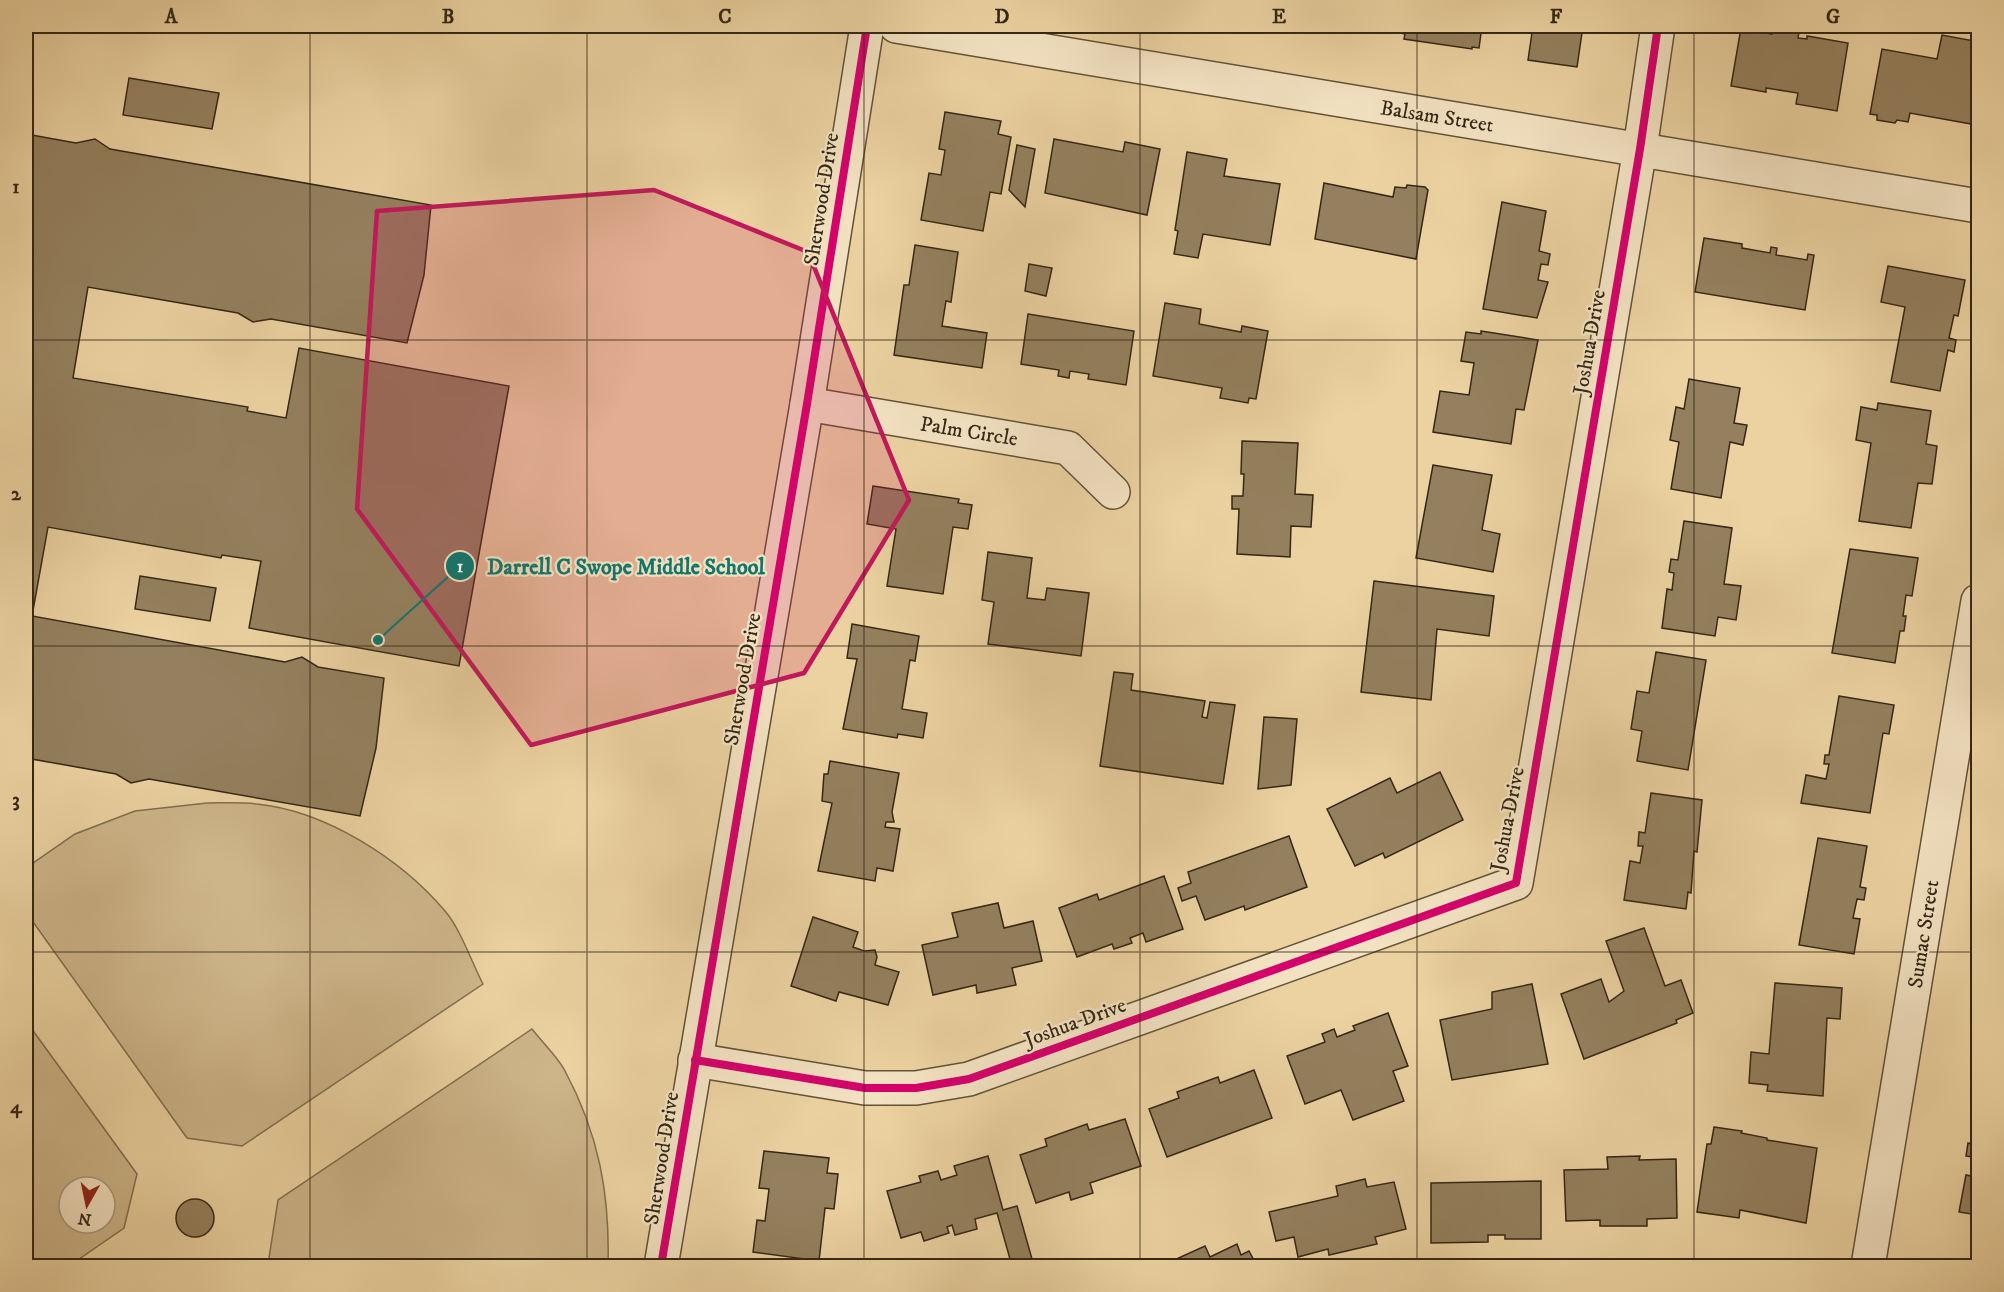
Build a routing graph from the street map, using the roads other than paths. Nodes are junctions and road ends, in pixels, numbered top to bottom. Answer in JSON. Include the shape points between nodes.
{"nodes":[{"id":1,"x":867,"y":26,"type":"edge"},
{"id":2,"x":896,"y":26,"type":"edge"},
{"id":3,"x":1658,"y":26,"type":"edge"},
{"id":4,"x":1640,"y":149,"type":"junction"},
{"id":5,"x":1978,"y":206,"type":"edge"},
{"id":6,"x":807,"y":404,"type":"junction"},
{"id":7,"x":1113,"y":492,"type":"dead end"},
{"id":8,"x":1978,"y":602,"type":"edge"},
{"id":9,"x":695,"y":1060,"type":"junction"},
{"id":10,"x":661,"y":1266,"type":"edge"},
{"id":11,"x":1868,"y":1266,"type":"edge"}],
"edges":[{"from":1,"to":6,"type":"street","name":"Sherwood Drive"},
{"from":2,"to":4,"type":"street","name":"Balsam Street"},
{"from":3,"to":4,"type":"street","name":"Joshua Drive"},
{"from":4,"to":5,"type":"street","name":"Balsam Street"},
{"from":4,"to":9,"type":"street","name":"Joshua Drive","via":[[1516,883],[969,1079],[916,1088],[865,1088]]},
{"from":6,"to":7,"type":"street","name":"Palm Circle","via":[[1068,448]]},
{"from":6,"to":9,"type":"street","name":"Sherwood Drive"},
{"from":8,"to":11,"type":"street","name":"Sumac Street"},
{"from":9,"to":10,"type":"street","name":"Sherwood Drive"}]}
